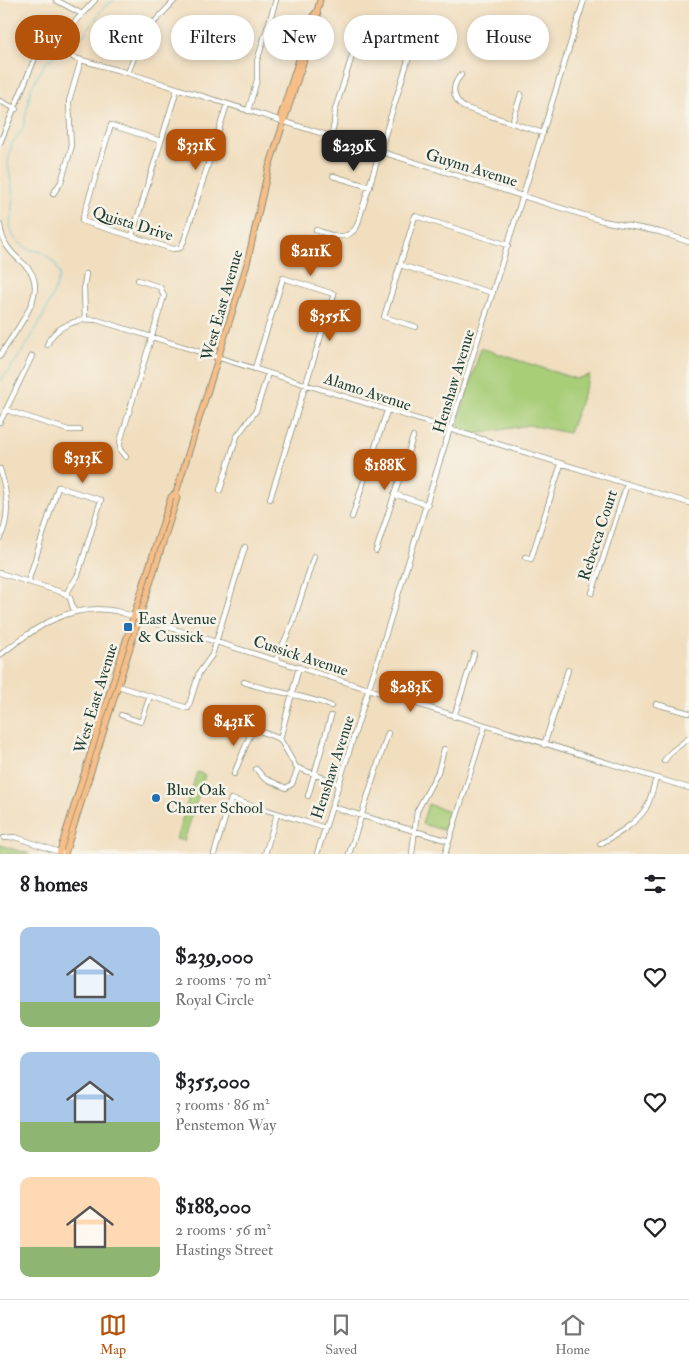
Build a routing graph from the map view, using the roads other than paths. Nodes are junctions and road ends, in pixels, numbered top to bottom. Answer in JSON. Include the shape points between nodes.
{"nodes":[{"id":1,"x":56,"y":0,"type":"edge"},
{"id":2,"x":95,"y":0,"type":"edge"},
{"id":3,"x":175,"y":0,"type":"edge"},
{"id":4,"x":276,"y":0,"type":"edge"},
{"id":5,"x":320,"y":0,"type":"edge"},
{"id":6,"x":584,"y":0,"type":"edge"},
{"id":7,"x":82,"y":14,"type":"joint"},
{"id":8,"x":33,"y":60,"type":"edge"},
{"id":9,"x":81,"y":60,"type":"joint"},
{"id":10,"x":351,"y":60,"type":"edge"},
{"id":11,"x":408,"y":60,"type":"dead end"},
{"id":12,"x":128,"y":73,"type":"junction"},
{"id":13,"x":461,"y":76,"type":"dead end"},
{"id":14,"x":177,"y":89,"type":"junction"},
{"id":15,"x":521,"y":94,"type":"dead end"},
{"id":16,"x":0,"y":101,"type":"edge"},
{"id":17,"x":227,"y":104,"type":"junction"},
{"id":18,"x":16,"y":108,"type":"junction"},
{"id":19,"x":248,"y":111,"type":"junction"},
{"id":20,"x":283,"y":122,"type":"junction"},
{"id":21,"x":512,"y":123,"type":"junction"},
{"id":22,"x":543,"y":133,"type":"junction"},
{"id":23,"x":331,"y":136,"type":"junction"},
{"id":24,"x":161,"y":140,"type":"junction"},
{"id":25,"x":0,"y":143,"type":"edge"},
{"id":26,"x":380,"y":152,"type":"junction"},
{"id":27,"x":332,"y":176,"type":"dead end"},
{"id":28,"x":370,"y":187,"type":"junction"},
{"id":29,"x":53,"y":194,"type":"dead end"},
{"id":30,"x":523,"y":196,"type":"junction"},
{"id":31,"x":0,"y":225,"type":"edge"},
{"id":32,"x":316,"y":230,"type":"dead end"},
{"id":33,"x":349,"y":235,"type":"junction"},
{"id":34,"x":132,"y":236,"type":"junction"},
{"id":35,"x":353,"y":242,"type":"dead end"},
{"id":36,"x":689,"y":242,"type":"edge"},
{"id":37,"x":508,"y":245,"type":"junction"},
{"id":38,"x":400,"y":265,"type":"junction"},
{"id":39,"x":86,"y":274,"type":"dead end"},
{"id":40,"x":138,"y":280,"type":"dead end"},
{"id":41,"x":493,"y":294,"type":"junction"},
{"id":42,"x":85,"y":319,"type":"junction"},
{"id":43,"x":416,"y":326,"type":"dead end"},
{"id":44,"x":152,"y":337,"type":"junction"},
{"id":45,"x":47,"y":346,"type":"dead end"},
{"id":46,"x":0,"y":356,"type":"edge"},
{"id":47,"x":32,"y":356,"type":"dead end"},
{"id":48,"x":218,"y":357,"type":"junction"},
{"id":49,"x":255,"y":368,"type":"junction"},
{"id":50,"x":268,"y":373,"type":"junction"},
{"id":51,"x":306,"y":385,"type":"junction"},
{"id":52,"x":6,"y":410,"type":"junction"},
{"id":53,"x":387,"y":411,"type":"junction"},
{"id":54,"x":0,"y":422,"type":"edge"},
{"id":55,"x":451,"y":429,"type":"junction"},
{"id":56,"x":80,"y":430,"type":"dead end"},
{"id":57,"x":413,"y":436,"type":"dead end"},
{"id":58,"x":126,"y":457,"type":"dead end"},
{"id":59,"x":561,"y":464,"type":"junction"},
{"id":60,"x":0,"y":470,"type":"edge"},
{"id":61,"x":626,"y":484,"type":"junction"},
{"id":62,"x":220,"y":490,"type":"dead end"},
{"id":63,"x":394,"y":494,"type":"junction"},
{"id":64,"x":270,"y":499,"type":"dead end"},
{"id":65,"x":689,"y":503,"type":"edge"},
{"id":66,"x":428,"y":505,"type":"junction"},
{"id":67,"x":352,"y":517,"type":"dead end"},
{"id":68,"x":0,"y":538,"type":"edge"},
{"id":69,"x":245,"y":547,"type":"dead end"},
{"id":70,"x":376,"y":552,"type":"dead end"},
{"id":71,"x":314,"y":556,"type":"dead end"},
{"id":72,"x":525,"y":557,"type":"dead end"},
{"id":73,"x":0,"y":572,"type":"edge"},
{"id":74,"x":28,"y":582,"type":"junction"},
{"id":75,"x":592,"y":593,"type":"dead end"},
{"id":76,"x":66,"y":594,"type":"junction"},
{"id":77,"x":74,"y":611,"type":"junction"},
{"id":78,"x":137,"y":616,"type":"junction"},
{"id":79,"x":215,"y":642,"type":"junction"},
{"id":80,"x":474,"y":654,"type":"dead end"},
{"id":81,"x":0,"y":655,"type":"edge"},
{"id":82,"x":276,"y":660,"type":"junction"},
{"id":83,"x":299,"y":667,"type":"junction"},
{"id":84,"x":568,"y":670,"type":"dead end"},
{"id":85,"x":244,"y":682,"type":"dead end"},
{"id":86,"x":118,"y":686,"type":"junction"},
{"id":87,"x":369,"y":690,"type":"junction"},
{"id":88,"x":150,"y":696,"type":"junction"},
{"id":89,"x":293,"y":696,"type":"junction"},
{"id":90,"x":656,"y":704,"type":"dead end"},
{"id":91,"x":331,"y":706,"type":"dead end"},
{"id":92,"x":689,"y":713,"type":"edge"},
{"id":93,"x":121,"y":715,"type":"dead end"},
{"id":94,"x":331,"y":716,"type":"dead end"},
{"id":95,"x":454,"y":717,"type":"junction"},
{"id":96,"x":232,"y":720,"type":"dead end"},
{"id":97,"x":485,"y":726,"type":"junction"},
{"id":98,"x":253,"y":728,"type":"junction"},
{"id":99,"x":388,"y":733,"type":"dead end"},
{"id":100,"x":689,"y":738,"type":"edge"},
{"id":101,"x":280,"y":739,"type":"junction"},
{"id":102,"x":544,"y":744,"type":"junction"},
{"id":103,"x":444,"y":749,"type":"dead end"},
{"id":104,"x":664,"y":761,"type":"dead end"},
{"id":105,"x":298,"y":768,"type":"junction"},
{"id":106,"x":256,"y":770,"type":"dead end"},
{"id":107,"x":234,"y":774,"type":"dead end"},
{"id":108,"x":314,"y":774,"type":"junction"},
{"id":109,"x":656,"y":778,"type":"junction"},
{"id":110,"x":339,"y":784,"type":"junction"},
{"id":111,"x":689,"y":788,"type":"edge"},
{"id":112,"x":308,"y":796,"type":"dead end"},
{"id":113,"x":332,"y":807,"type":"junction"},
{"id":114,"x":278,"y":814,"type":"junction"},
{"id":115,"x":360,"y":817,"type":"junction"},
{"id":116,"x":325,"y":828,"type":"junction"},
{"id":117,"x":414,"y":831,"type":"junction"},
{"id":118,"x":4,"y":838,"type":"dead end"},
{"id":119,"x":449,"y":841,"type":"junction"},
{"id":120,"x":600,"y":844,"type":"dead end"},
{"id":121,"x":62,"y":853,"type":"edge"},
{"id":122,"x":214,"y":854,"type":"edge"},
{"id":123,"x":265,"y":854,"type":"edge"},
{"id":124,"x":317,"y":854,"type":"edge"},
{"id":125,"x":349,"y":854,"type":"edge"},
{"id":126,"x":412,"y":854,"type":"edge"},
{"id":127,"x":445,"y":854,"type":"edge"}],
"edges":[{"from":1,"to":7,"type":"street"},
{"from":2,"to":7,"type":"street"},
{"from":3,"to":12,"type":"street","via":[[143,34]]},
{"from":4,"to":19,"type":"street","via":[[257,61],[257,80]]},
{"from":5,"to":20,"type":"main road","name":"West East Avenue","via":[[281,116]]},
{"from":6,"to":22,"type":"street","name":"Henshaw Avenue"},
{"from":8,"to":18,"type":"street"},
{"from":9,"to":12,"type":"street","name":"Guynn Avenue"},
{"from":9,"to":29,"type":"street","via":[[69,101],[71,149],[61,182]]},
{"from":10,"to":23,"type":"street","via":[[335,110]]},
{"from":11,"to":26,"type":"street"},
{"from":12,"to":14,"type":"street","name":"Guynn Avenue"},
{"from":13,"to":21,"type":"street","via":[[454,87],[454,95],[460,104],[469,110]]},
{"from":14,"to":17,"type":"street","name":"Guynn Avenue"},
{"from":14,"to":24,"type":"street"},
{"from":15,"to":21,"type":"street"},
{"from":16,"to":18,"type":"street"},
{"from":17,"to":19,"type":"street","name":"Guynn Avenue"},
{"from":17,"to":34,"type":"street","name":"Quista Drive","via":[[184,244],[173,248]]},
{"from":18,"to":25,"type":"street"},
{"from":19,"to":20,"type":"street","name":"Guynn Avenue"},
{"from":20,"to":23,"type":"street","name":"Guynn Avenue"},
{"from":20,"to":48,"type":"main road","name":"West East Avenue","via":[[265,182],[247,264]]},
{"from":21,"to":22,"type":"street"},
{"from":22,"to":30,"type":"street","name":"Henshaw Avenue"},
{"from":23,"to":26,"type":"street","name":"Guynn Avenue"},
{"from":24,"to":34,"type":"street"},
{"from":24,"to":34,"type":"street","name":"Quista Drive","via":[[111,125],[100,160],[82,221]]},
{"from":26,"to":28,"type":"street"},
{"from":26,"to":30,"type":"street","name":"Guynn Avenue"},
{"from":27,"to":28,"type":"street"},
{"from":28,"to":33,"type":"street","via":[[357,226]]},
{"from":30,"to":36,"type":"street","name":"Guynn Avenue","via":[[603,221],[660,232]]},
{"from":30,"to":37,"type":"street","name":"Henshaw Avenue"},
{"from":31,"to":46,"type":"street","via":[[6,246],[32,272],[37,286],[31,305]]},
{"from":32,"to":33,"type":"street","via":[[339,237]]},
{"from":33,"to":35,"type":"street"},
{"from":37,"to":38,"type":"street","via":[[415,216]]},
{"from":37,"to":41,"type":"street","name":"Henshaw Avenue"},
{"from":38,"to":41,"type":"street"},
{"from":38,"to":43,"type":"street","via":[[384,317]]},
{"from":39,"to":42,"type":"street"},
{"from":40,"to":44,"type":"street","via":[[160,288],[164,294]]},
{"from":41,"to":55,"type":"street","name":"Henshaw Avenue"},
{"from":42,"to":44,"type":"street","name":"Alamo Avenue"},
{"from":42,"to":45,"type":"street","via":[[63,328]]},
{"from":44,"to":48,"type":"street","name":"Alamo Avenue"},
{"from":44,"to":58,"type":"street","via":[[120,442],[120,450]]},
{"from":47,"to":52,"type":"street"},
{"from":48,"to":49,"type":"street","name":"Alamo Avenue"},
{"from":48,"to":78,"type":"main road","name":"West East Avenue","via":[[176,493],[171,497]]},
{"from":49,"to":50,"type":"street","name":"Alamo Avenue"},
{"from":49,"to":51,"type":"street","via":[[283,278],[334,294]]},
{"from":50,"to":51,"type":"street","name":"Alamo Avenue"},
{"from":50,"to":62,"type":"street","via":[[256,411],[237,436]]},
{"from":51,"to":53,"type":"street","name":"Alamo Avenue"},
{"from":51,"to":64,"type":"street"},
{"from":52,"to":54,"type":"street"},
{"from":52,"to":56,"type":"street","via":[[68,430]]},
{"from":53,"to":55,"type":"street","name":"Alamo Avenue"},
{"from":53,"to":67,"type":"street"},
{"from":55,"to":59,"type":"street","name":"Alamo Avenue"},
{"from":55,"to":66,"type":"street","name":"Henshaw Avenue"},
{"from":57,"to":63,"type":"street"},
{"from":59,"to":61,"type":"street","name":"Alamo Avenue"},
{"from":59,"to":72,"type":"street","via":[[531,559]]},
{"from":60,"to":68,"type":"street","via":[[7,515]]},
{"from":61,"to":65,"type":"street","name":"Alamo Avenue"},
{"from":61,"to":75,"type":"street","name":"Rebecca Court"},
{"from":63,"to":66,"type":"street"},
{"from":63,"to":70,"type":"street"},
{"from":66,"to":87,"type":"street","name":"Henshaw Avenue"},
{"from":69,"to":79,"type":"street"},
{"from":71,"to":82,"type":"street","via":[[292,625]]},
{"from":73,"to":74,"type":"street"},
{"from":74,"to":76,"type":"street"},
{"from":74,"to":76,"type":"street","via":[[58,487],[101,500],[78,575]]},
{"from":76,"to":77,"type":"street"},
{"from":77,"to":78,"type":"street","name":"Cussick Avenue","via":[[104,609]]},
{"from":77,"to":81,"type":"street","name":"Cussick Avenue","via":[[41,624]]},
{"from":78,"to":79,"type":"street","name":"Cussick Avenue"},
{"from":78,"to":86,"type":"main road","name":"West East Avenue"},
{"from":78,"to":121,"type":"main road","name":"West East Avenue"},
{"from":79,"to":82,"type":"street","name":"Cussick Avenue"},
{"from":79,"to":88,"type":"street","via":[[188,708]]},
{"from":80,"to":95,"type":"street"},
{"from":82,"to":83,"type":"street","name":"Cussick Avenue"},
{"from":83,"to":87,"type":"street","name":"Cussick Avenue"},
{"from":83,"to":89,"type":"street"},
{"from":84,"to":102,"type":"street"},
{"from":85,"to":89,"type":"street"},
{"from":86,"to":88,"type":"street"},
{"from":86,"to":121,"type":"main road","name":"West East Avenue"},
{"from":87,"to":95,"type":"street","name":"Cussick Avenue"},
{"from":87,"to":110,"type":"street","name":"Henshaw Avenue"},
{"from":88,"to":93,"type":"street","via":[[141,722]]},
{"from":89,"to":91,"type":"street"},
{"from":89,"to":101,"type":"street"},
{"from":90,"to":92,"type":"street"},
{"from":94,"to":108,"type":"street"},
{"from":95,"to":97,"type":"street","name":"Cussick Avenue"},
{"from":96,"to":98,"type":"street"},
{"from":97,"to":102,"type":"street","name":"Cussick Avenue"},
{"from":97,"to":119,"type":"street"},
{"from":98,"to":101,"type":"street"},
{"from":98,"to":107,"type":"street"},
{"from":99,"to":115,"type":"street"},
{"from":100,"to":104,"type":"street"},
{"from":101,"to":105,"type":"street"},
{"from":102,"to":109,"type":"street","name":"Cussick Avenue"},
{"from":103,"to":117,"type":"street","via":[[438,772],[419,807]]},
{"from":105,"to":106,"type":"street","via":[[292,784],[286,788],[264,778]]},
{"from":105,"to":108,"type":"street"},
{"from":108,"to":110,"type":"street"},
{"from":108,"to":112,"type":"street"},
{"from":109,"to":111,"type":"street","name":"Cussick Avenue"},
{"from":109,"to":120,"type":"street","via":[[645,809],[624,829]]},
{"from":110,"to":113,"type":"street","name":"Henshaw Avenue"},
{"from":113,"to":115,"type":"street"},
{"from":113,"to":116,"type":"street","name":"Henshaw Avenue"},
{"from":114,"to":116,"type":"street"},
{"from":114,"to":122,"type":"street","via":[[231,799]]},
{"from":114,"to":123,"type":"street"},
{"from":115,"to":117,"type":"street"},
{"from":115,"to":125,"type":"street"},
{"from":116,"to":124,"type":"street","name":"Henshaw Avenue"},
{"from":117,"to":119,"type":"street"},
{"from":117,"to":126,"type":"street"},
{"from":118,"to":121,"type":"street","via":[[14,837]]},
{"from":119,"to":127,"type":"street"}]}
